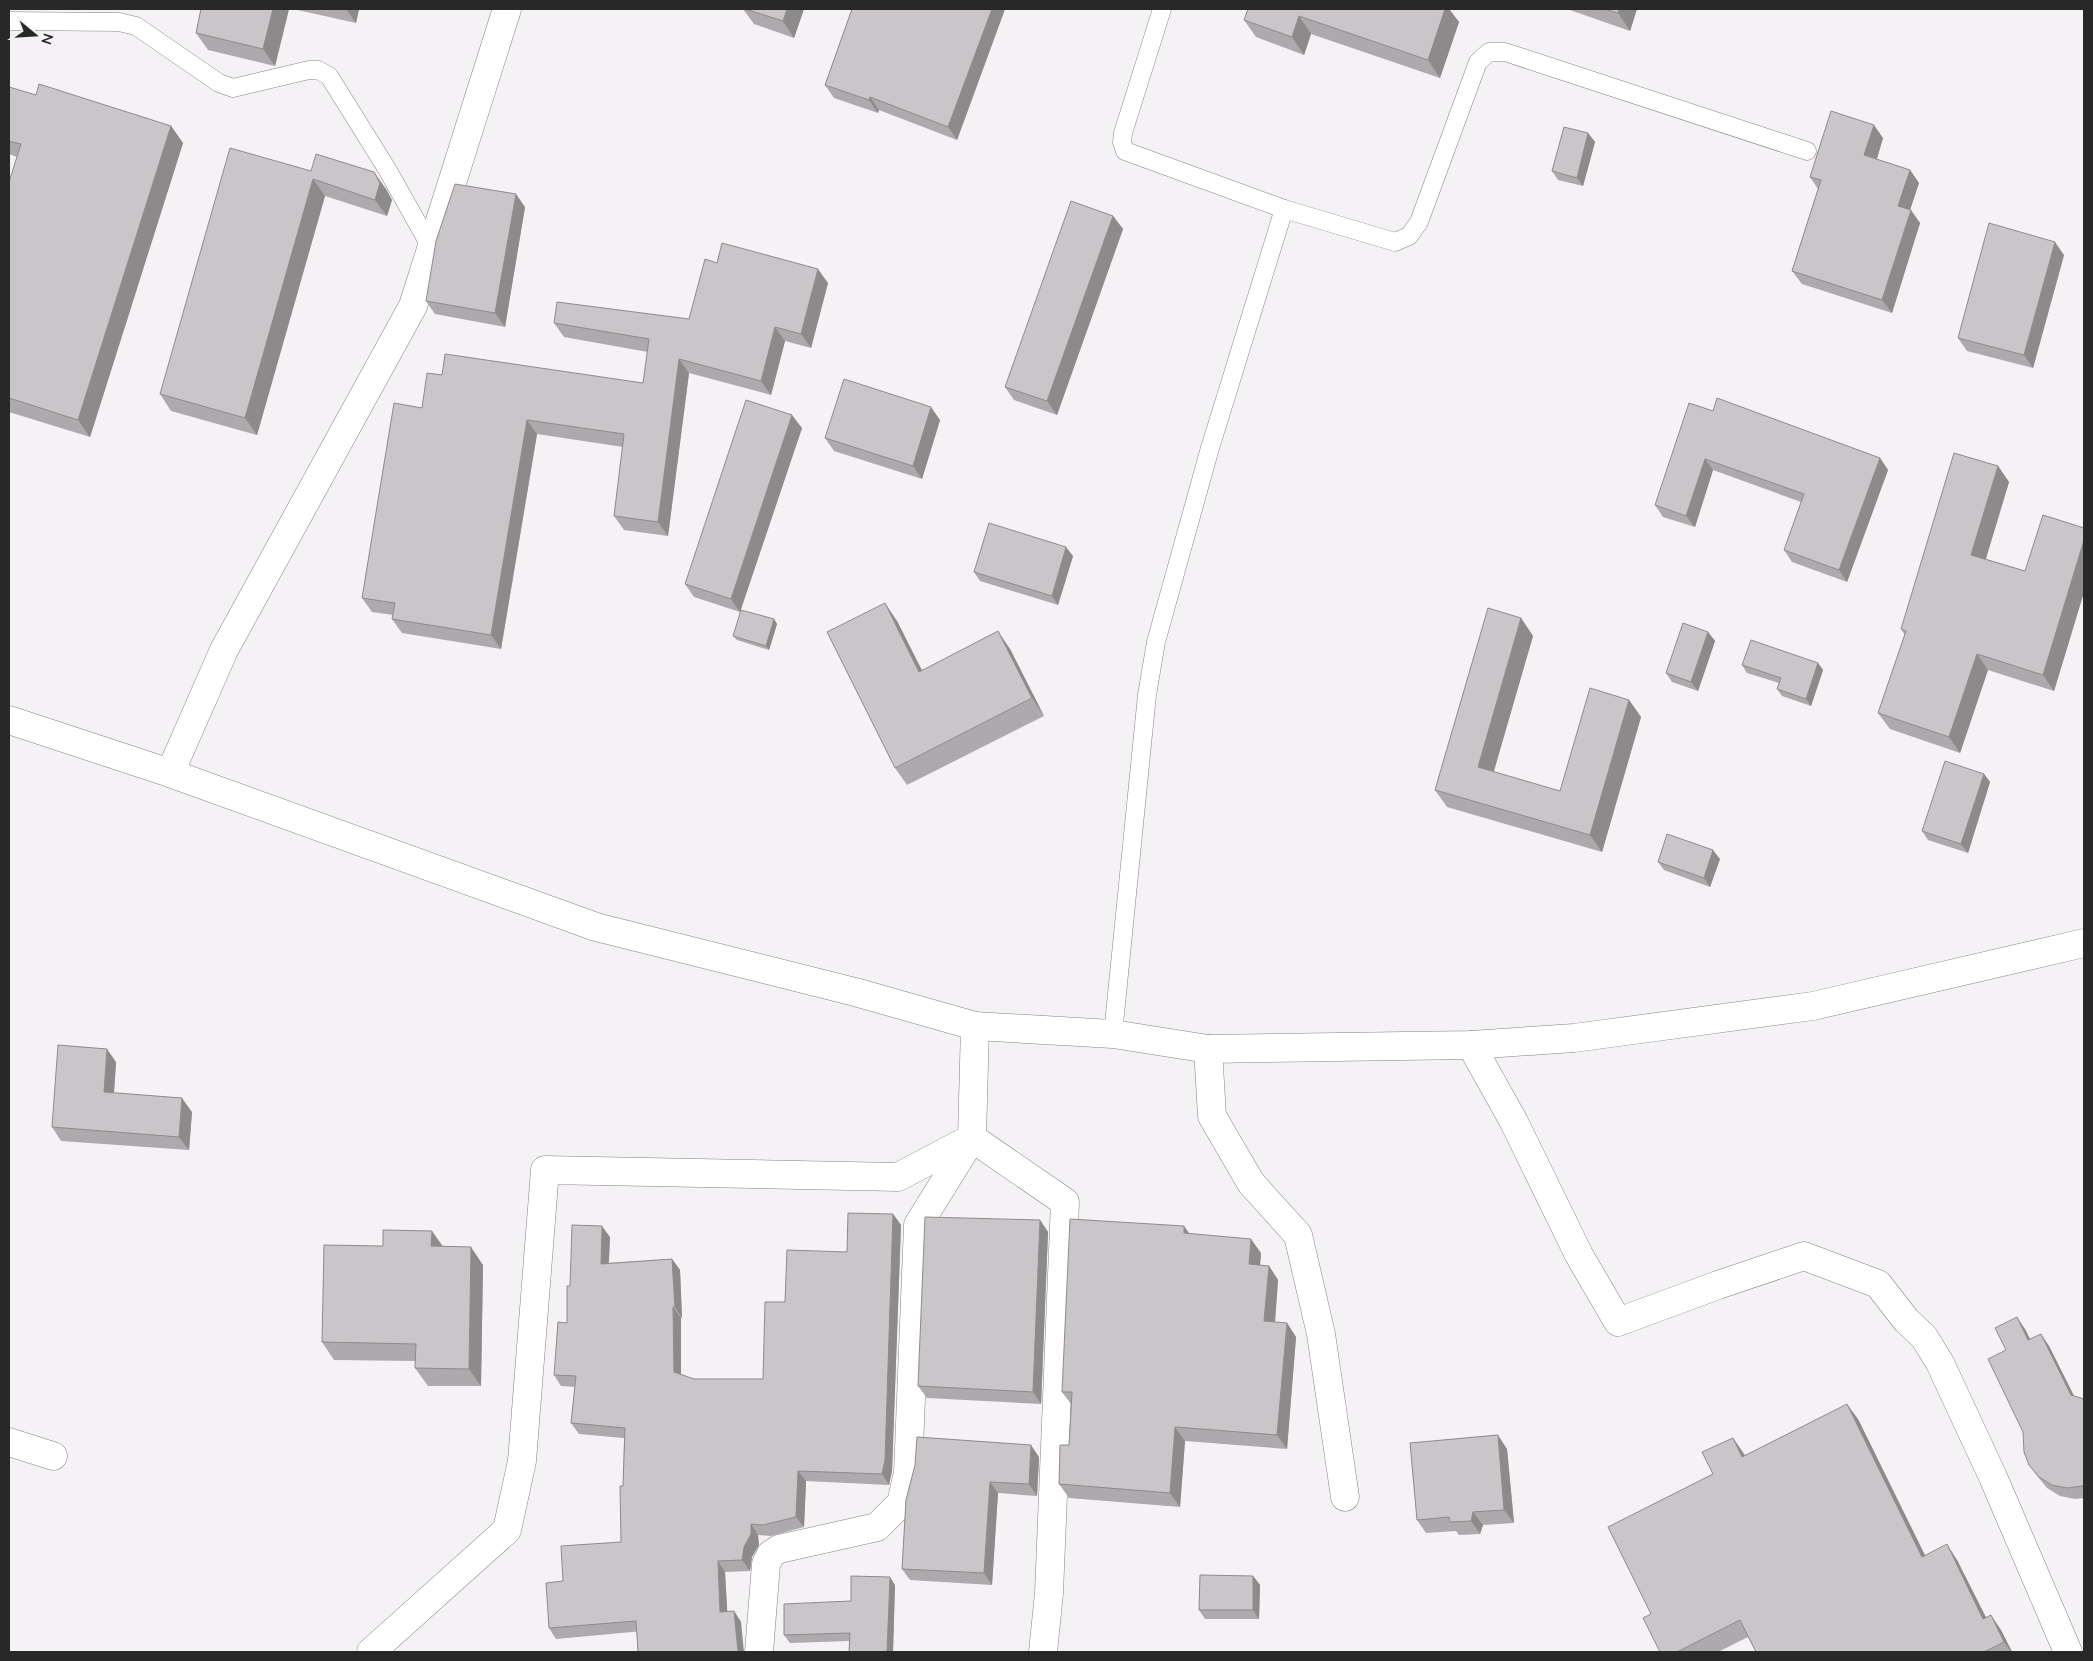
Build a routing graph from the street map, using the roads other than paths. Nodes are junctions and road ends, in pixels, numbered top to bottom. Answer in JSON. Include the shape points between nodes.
{"nodes":[{"id":1,"x":507,"y":9,"type":"edge"},
{"id":2,"x":1162,"y":9,"type":"edge"},
{"id":3,"x":9,"y":20,"type":"edge"},
{"id":4,"x":1807,"y":151,"type":"dead end"},
{"id":5,"x":1284,"y":209,"type":"junction"},
{"id":6,"x":432,"y":249,"type":"junction"},
{"id":7,"x":9,"y":720,"type":"edge"},
{"id":8,"x":170,"y":773,"type":"junction"},
{"id":9,"x":2084,"y":943,"type":"edge"},
{"id":10,"x":975,"y":1026,"type":"junction"},
{"id":11,"x":1113,"y":1034,"type":"junction"},
{"id":12,"x":1471,"y":1046,"type":"junction"},
{"id":13,"x":1208,"y":1049,"type":"junction"},
{"id":14,"x":972,"y":1138,"type":"junction"},
{"id":15,"x":9,"y":1442,"type":"edge"},
{"id":16,"x":53,"y":1456,"type":"dead end"},
{"id":17,"x":1345,"y":1497,"type":"dead end"},
{"id":18,"x":371,"y":1652,"type":"edge"},
{"id":19,"x":759,"y":1652,"type":"edge"},
{"id":20,"x":1043,"y":1652,"type":"edge"},
{"id":21,"x":2068,"y":1652,"type":"edge"}],
"edges":[{"from":1,"to":6,"type":"street"},
{"from":2,"to":5,"type":"lane","via":[[1123,132],[1125,151]]},
{"from":3,"to":6,"type":"lane","via":[[119,22],[136,26],[219,83],[233,88],[308,70],[318,70],[330,76]]},
{"from":4,"to":5,"type":"lane","via":[[1505,52],[1489,52],[1478,62],[1419,222],[1409,236],[1395,242]]},
{"from":5,"to":11,"type":"lane","via":[[1210,448],[1156,642],[1147,695]]},
{"from":6,"to":8,"type":"street","via":[[413,306],[224,650]]},
{"from":7,"to":8,"type":"street"},
{"from":8,"to":10,"type":"street","via":[[596,927],[855,992]]},
{"from":9,"to":12,"type":"street","via":[[1813,1006],[1574,1038]]},
{"from":10,"to":11,"type":"street"},
{"from":10,"to":14,"type":"street"},
{"from":11,"to":13,"type":"street"},
{"from":12,"to":13,"type":"street"},
{"from":12,"to":21,"type":"street","via":[[1514,1122],[1579,1256],[1618,1322],[1804,1256],[1878,1284],[1924,1337],[1940,1363]]},
{"from":13,"to":17,"type":"street","via":[[1212,1116],[1252,1183],[1298,1235],[1321,1334]]},
{"from":14,"to":18,"type":"street","via":[[898,1177],[545,1170],[522,1461],[507,1530]]},
{"from":14,"to":19,"type":"street","via":[[918,1225],[908,1474],[901,1503],[876,1527],[779,1549],[771,1554],[766,1564]]},
{"from":14,"to":20,"type":"street","via":[[1065,1202],[1049,1593]]},
{"from":15,"to":16,"type":"street"}]}
